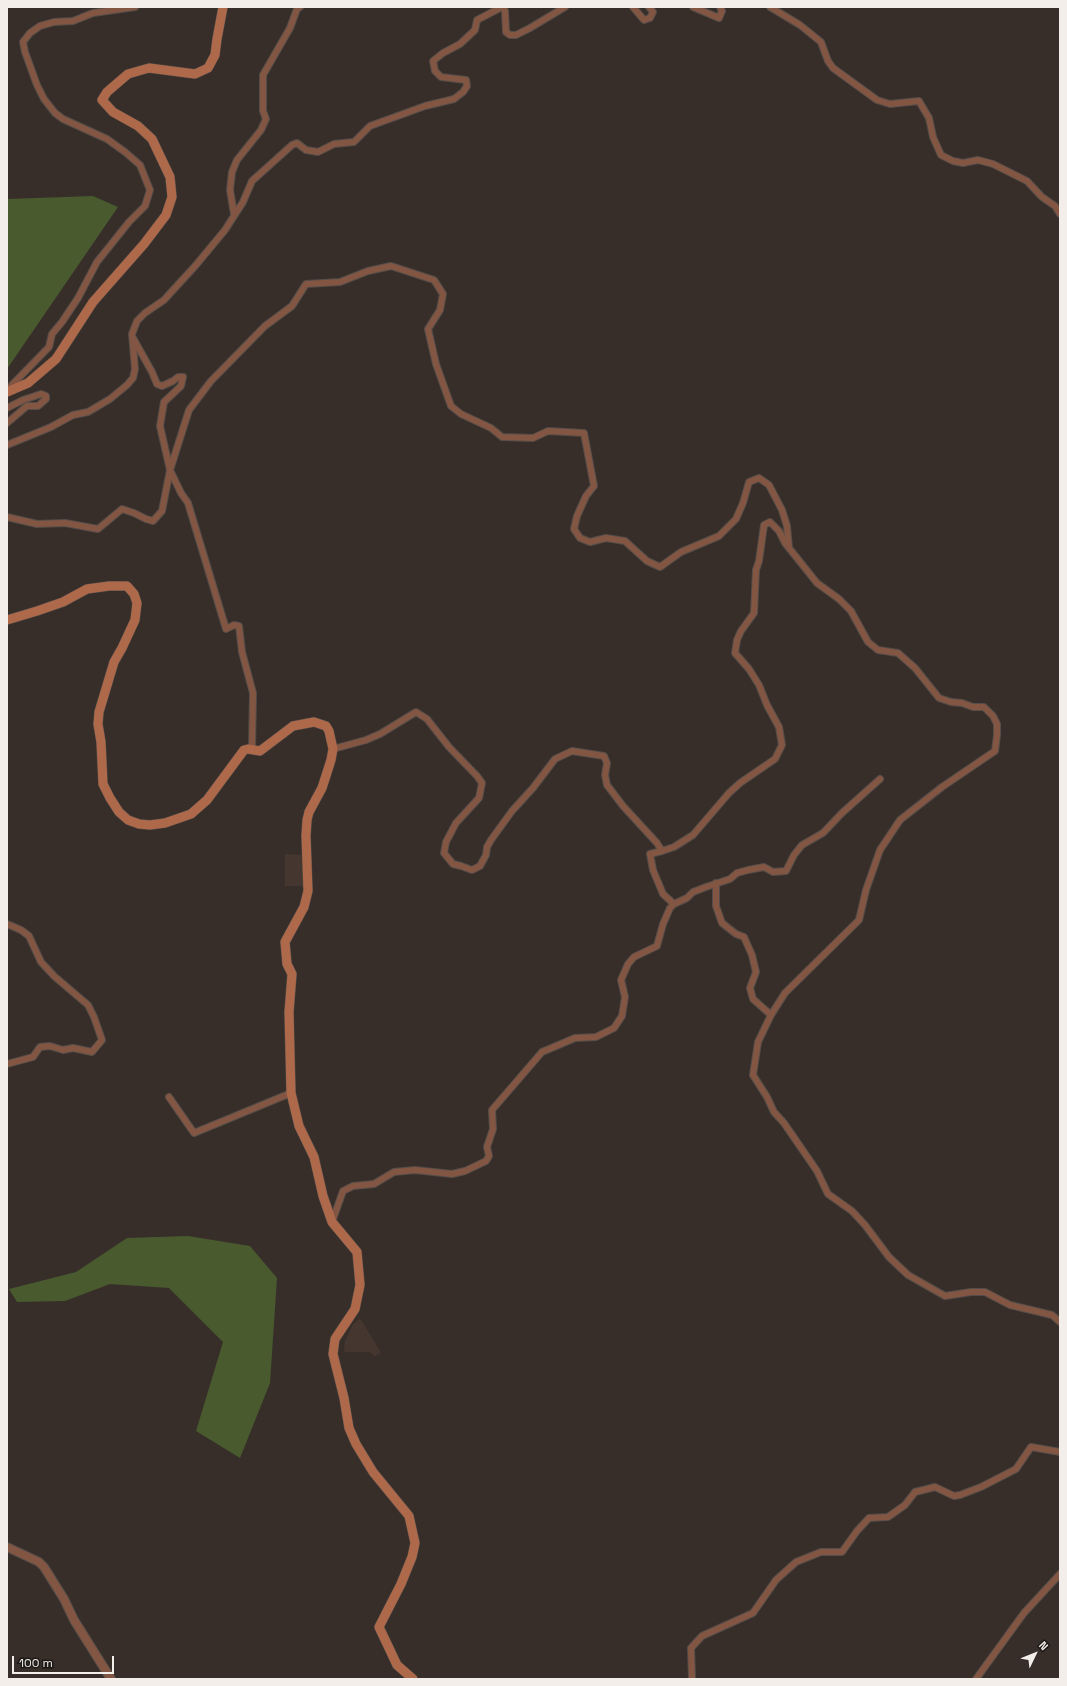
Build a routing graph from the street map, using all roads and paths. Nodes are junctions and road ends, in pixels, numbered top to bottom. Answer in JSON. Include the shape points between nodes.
{"nodes":[{"id":1,"x":135,"y":7,"type":"edge"},
{"id":2,"x":223,"y":7,"type":"edge"},
{"id":3,"x":300,"y":7,"type":"edge"},
{"id":4,"x":502,"y":7,"type":"edge"},
{"id":5,"x":565,"y":7,"type":"edge"},
{"id":6,"x":633,"y":7,"type":"edge"},
{"id":7,"x":649,"y":7,"type":"edge"},
{"id":8,"x":693,"y":7,"type":"edge"},
{"id":9,"x":720,"y":7,"type":"edge"},
{"id":10,"x":770,"y":7,"type":"edge"},
{"id":11,"x":1057,"y":207,"type":"edge"},
{"id":12,"x":234,"y":214,"type":"junction"},
{"id":13,"x":1060,"y":214,"type":"edge"},
{"id":14,"x":133,"y":338,"type":"junction"},
{"id":15,"x":7,"y":391,"type":"edge"},
{"id":16,"x":7,"y":408,"type":"edge"},
{"id":17,"x":7,"y":423,"type":"edge"},
{"id":18,"x":7,"y":445,"type":"edge"},
{"id":19,"x":170,"y":470,"type":"junction"},
{"id":20,"x":7,"y":517,"type":"edge"},
{"id":21,"x":790,"y":549,"type":"junction"},
{"id":22,"x":7,"y":620,"type":"edge"},
{"id":23,"x":333,"y":749,"type":"junction"},
{"id":24,"x":252,"y":750,"type":"junction"},
{"id":25,"x":880,"y":779,"type":"dead end"},
{"id":26,"x":662,"y":851,"type":"junction"},
{"id":27,"x":716,"y":883,"type":"junction"},
{"id":28,"x":674,"y":904,"type":"junction"},
{"id":29,"x":7,"y":924,"type":"edge"},
{"id":30,"x":771,"y":1015,"type":"junction"},
{"id":31,"x":7,"y":1064,"type":"edge"},
{"id":32,"x":291,"y":1093,"type":"junction"},
{"id":33,"x":169,"y":1097,"type":"dead end"},
{"id":34,"x":332,"y":1222,"type":"junction"},
{"id":35,"x":1060,"y":1322,"type":"edge"},
{"id":36,"x":1060,"y":1452,"type":"edge"},
{"id":37,"x":7,"y":1547,"type":"edge"},
{"id":38,"x":1060,"y":1574,"type":"edge"},
{"id":39,"x":111,"y":1679,"type":"edge"},
{"id":40,"x":413,"y":1679,"type":"edge"},
{"id":41,"x":692,"y":1679,"type":"edge"},
{"id":42,"x":976,"y":1679,"type":"edge"}],
"edges":[{"from":1,"to":15,"type":"street","via":[[93,13],[73,22],[54,22],[40,26],[30,33],[24,42],[25,52],[44,99],[63,119],[107,139],[140,164],[150,190],[145,206],[96,262],[78,298],[52,334],[49,347]]},
{"from":2,"to":15,"type":"main road","via":[[215,55],[208,68],[195,74],[149,68],[128,74],[107,92],[102,100],[113,112],[138,126],[152,139],[170,177],[172,197],[166,215],[93,302],[56,360],[28,383]]},
{"from":3,"to":12,"type":"street","via":[[263,76],[263,111],[266,119],[261,130],[237,160],[232,172],[230,190]]},
{"from":4,"to":5,"type":"street","via":[[505,11],[506,32],[516,35]]},
{"from":4,"to":12,"type":"street","via":[[478,20],[475,30],[433,61],[435,70],[441,77],[466,80],[467,86],[454,99],[425,106],[370,126],[354,142],[334,144],[318,152],[306,150],[297,143],[292,144],[252,181],[243,202]]},
{"from":6,"to":7,"type":"street","via":[[644,20],[650,18],[653,12]]},
{"from":8,"to":9,"type":"street","via":[[719,18],[722,11]]},
{"from":10,"to":11,"type":"street","via":[[800,25],[821,42],[833,68],[877,100],[890,104],[919,101],[929,118],[933,137],[941,155],[963,163],[978,160],[993,164],[1027,181],[1042,197]]},
{"from":11,"to":13,"type":"street"},
{"from":12,"to":14,"type":"street","via":[[225,230],[164,300],[137,321]]},
{"from":14,"to":18,"type":"street","via":[[135,369],[133,378],[127,385],[88,412],[73,415]]},
{"from":14,"to":19,"type":"street","via":[[157,384],[162,386],[183,377],[181,386],[164,402],[162,411],[160,426]]},
{"from":16,"to":17,"type":"street","via":[[41,394],[46,396],[38,406],[27,406]]},
{"from":19,"to":20,"type":"street","via":[[162,511],[153,520],[122,509],[98,529],[65,523],[37,524]]},
{"from":19,"to":21,"type":"street","via":[[189,410],[265,326],[292,306],[306,284],[340,282],[368,271],[391,266],[434,280],[443,294],[440,310],[428,329],[436,364],[451,406],[460,414],[491,428],[502,437],[533,438],[548,431],[584,432],[594,486],[586,496],[577,516],[574,529],[580,538],[590,542],[606,538],[625,541],[647,560],[660,567],[681,552],[719,536],[736,519],[749,482],[759,478],[769,485],[782,510]]},
{"from":19,"to":24,"type":"street","via":[[188,503],[226,629],[234,625],[239,626],[242,652],[252,693]]},
{"from":21,"to":26,"type":"street","via":[[770,522],[764,525],[756,570],[754,613],[741,631],[735,653],[759,685],[779,727],[782,745],[775,759],[729,793],[693,835]]},
{"from":21,"to":30,"type":"street","via":[[817,583],[851,611],[868,642],[878,650],[898,653],[915,668],[939,698],[984,707],[997,724],[997,735],[995,751],[942,787],[900,820],[880,850],[866,890],[860,920],[785,993]]},
{"from":22,"to":24,"type":"main road","via":[[63,602],[87,589],[127,586],[134,594],[137,603],[136,620],[114,662],[99,712],[98,724],[103,784],[119,812],[128,820],[150,825],[191,814],[207,800],[244,750]]},
{"from":23,"to":24,"type":"main road","via":[[326,726],[314,722],[293,726],[260,751]]},
{"from":23,"to":26,"type":"street","via":[[380,734],[416,712],[427,719],[482,783],[479,798],[456,823],[446,842],[444,853],[453,864],[472,870],[480,866],[497,830],[534,788],[555,759],[572,751],[604,756],[607,763],[607,785]]},
{"from":23,"to":32,"type":"main road","via":[[322,788],[307,820],[308,891],[304,906],[285,942],[287,964],[292,974],[289,1012]]},
{"from":25,"to":27,"type":"street","via":[[823,833],[802,845],[786,871],[773,872],[764,867],[737,873],[730,879]]},
{"from":26,"to":28,"type":"street","via":[[650,854],[653,870],[663,894]]},
{"from":27,"to":28,"type":"street","via":[[693,892]]},
{"from":27,"to":30,"type":"street","via":[[716,906],[722,923],[744,937],[752,955],[756,972],[750,988],[753,999]]},
{"from":28,"to":34,"type":"street","via":[[663,924],[657,946],[634,957],[628,964],[621,980],[625,997],[622,1016],[614,1028],[596,1037],[575,1038],[542,1052],[492,1110],[493,1129],[487,1147],[489,1156],[486,1161],[452,1174],[415,1170],[394,1172],[374,1184],[353,1186],[343,1191]]},
{"from":29,"to":31,"type":"street","via":[[29,936],[41,962],[88,1005],[102,1040],[92,1052],[73,1048],[63,1050],[50,1046],[40,1047],[32,1057]]},
{"from":30,"to":35,"type":"street","via":[[758,1042],[754,1075],[774,1112],[817,1171],[828,1194],[852,1211],[889,1257],[927,1288],[945,1296],[985,1292],[1010,1305],[1052,1315]]},
{"from":32,"to":33,"type":"street","via":[[194,1133]]},
{"from":32,"to":34,"type":"main road","via":[[299,1126],[314,1157]]},
{"from":34,"to":40,"type":"main road","via":[[356,1252],[360,1285],[355,1309],[335,1339],[333,1354],[349,1428],[374,1472],[409,1516],[415,1543],[401,1584],[379,1627],[396,1665]]},
{"from":36,"to":41,"type":"street","via":[[1031,1447],[1016,1469],[960,1495],[954,1496],[935,1487],[915,1492],[905,1505],[888,1517],[869,1518],[856,1531],[842,1552],[821,1552],[796,1562],[776,1580],[753,1613],[702,1636],[691,1648]]},
{"from":37,"to":39,"type":"street","via":[[39,1562],[44,1567]]},
{"from":38,"to":42,"type":"street","via":[[1024,1613]]}]}
